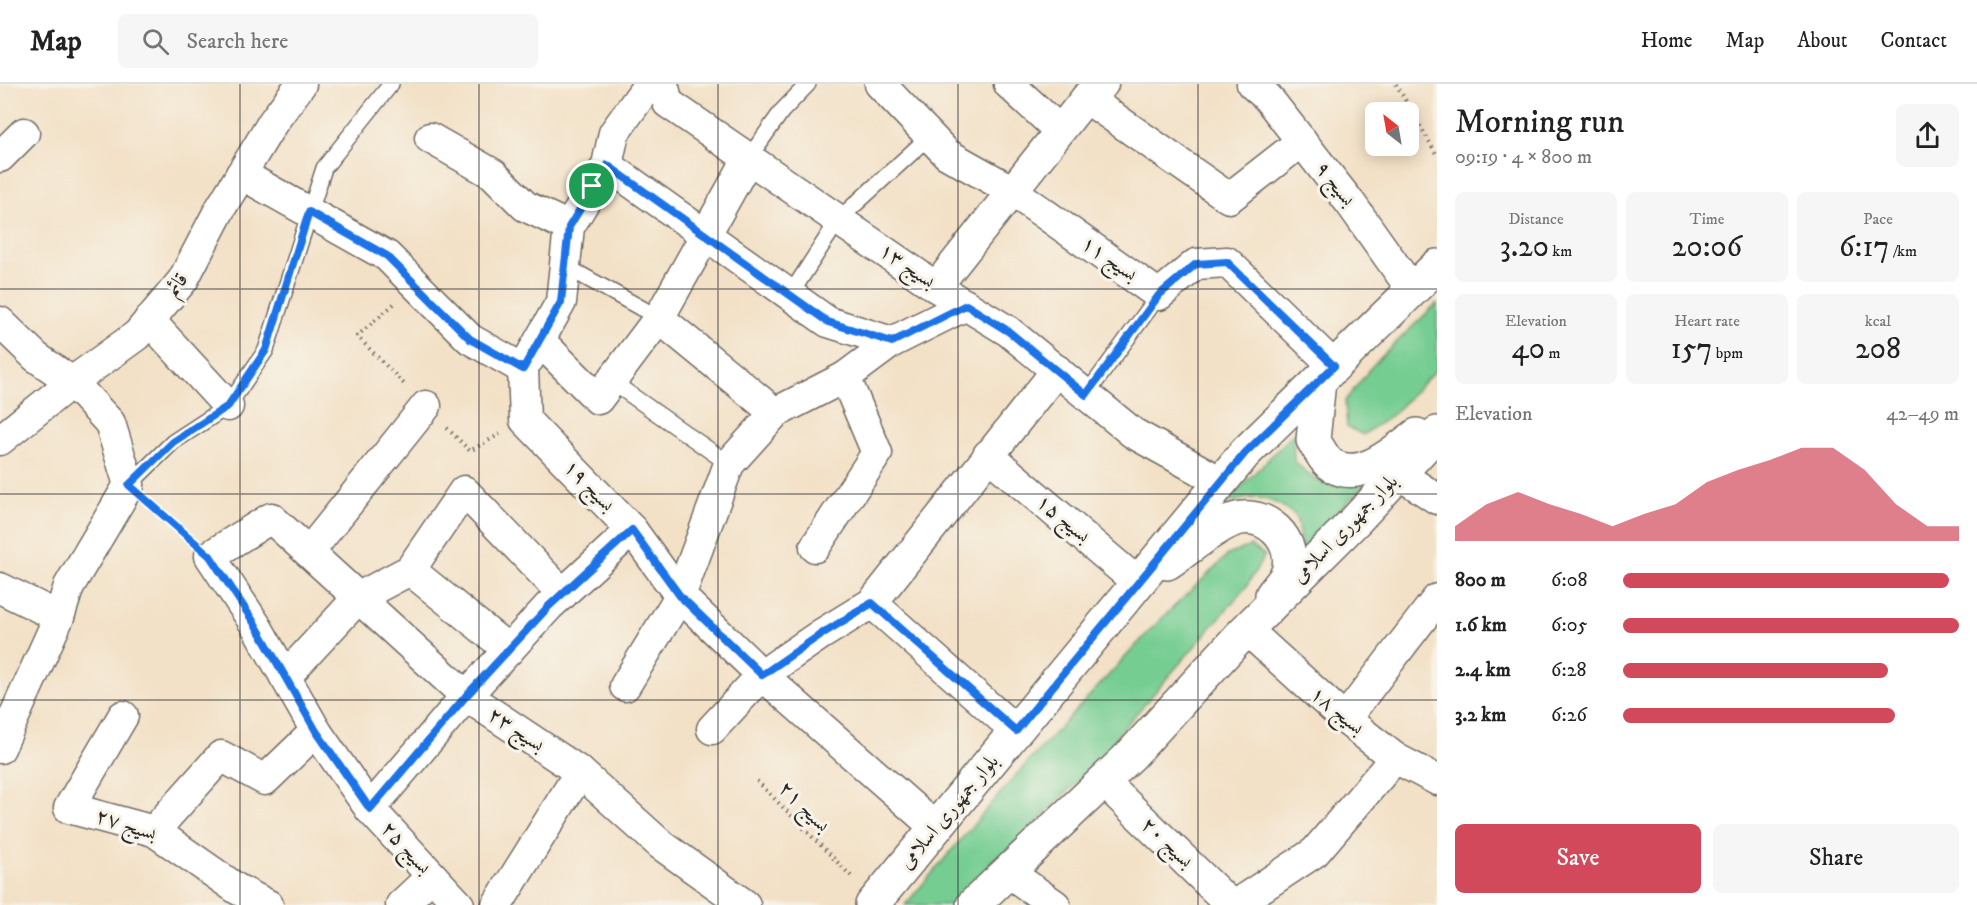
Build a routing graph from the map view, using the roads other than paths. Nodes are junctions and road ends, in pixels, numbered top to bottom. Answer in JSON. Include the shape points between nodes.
{"nodes":[{"id":1,"x":301,"y":84,"type":"edge"},
{"id":2,"x":391,"y":84,"type":"edge"},
{"id":3,"x":649,"y":84,"type":"edge"},
{"id":4,"x":663,"y":84,"type":"edge"},
{"id":5,"x":808,"y":84,"type":"edge"},
{"id":6,"x":1009,"y":84,"type":"edge"},
{"id":7,"x":1252,"y":84,"type":"edge"},
{"id":8,"x":882,"y":85,"type":"edge"},
{"id":9,"x":1094,"y":91,"type":"edge"},
{"id":10,"x":1059,"y":130,"type":"junction"},
{"id":11,"x":24,"y":133,"type":"dead end"},
{"id":12,"x":930,"y":136,"type":"junction"},
{"id":13,"x":430,"y":138,"type":"dead end"},
{"id":14,"x":1302,"y":141,"type":"junction"},
{"id":15,"x":0,"y":157,"type":"edge"},
{"id":16,"x":748,"y":159,"type":"junction"},
{"id":17,"x":607,"y":165,"type":"junction"},
{"id":18,"x":241,"y":174,"type":"junction"},
{"id":19,"x":1011,"y":190,"type":"junction"},
{"id":20,"x":309,"y":212,"type":"junction"},
{"id":21,"x":839,"y":219,"type":"junction"},
{"id":22,"x":569,"y":227,"type":"junction"},
{"id":23,"x":707,"y":236,"type":"junction"},
{"id":24,"x":565,"y":266,"type":"junction"},
{"id":25,"x":1437,"y":266,"type":"edge"},
{"id":26,"x":936,"y":287,"type":"junction"},
{"id":27,"x":1412,"y":290,"type":"junction"},
{"id":28,"x":790,"y":295,"type":"junction"},
{"id":29,"x":1159,"y":295,"type":"junction"},
{"id":30,"x":966,"y":305,"type":"junction"},
{"id":31,"x":659,"y":318,"type":"junction"},
{"id":32,"x":149,"y":320,"type":"junction"},
{"id":33,"x":0,"y":322,"type":"edge"},
{"id":34,"x":541,"y":342,"type":"junction"},
{"id":35,"x":892,"y":342,"type":"junction"},
{"id":36,"x":523,"y":369,"type":"junction"},
{"id":37,"x":1057,"y":370,"type":"junction"},
{"id":38,"x":1326,"y":374,"type":"junction"},
{"id":39,"x":845,"y":377,"type":"junction"},
{"id":40,"x":611,"y":381,"type":"junction"},
{"id":41,"x":72,"y":382,"type":"junction"},
{"id":42,"x":1086,"y":395,"type":"junction"},
{"id":43,"x":228,"y":406,"type":"junction"},
{"id":44,"x":426,"y":406,"type":"dead end"},
{"id":45,"x":776,"y":413,"type":"junction"},
{"id":46,"x":1437,"y":420,"type":"edge"},
{"id":47,"x":2,"y":432,"type":"edge"},
{"id":48,"x":1437,"y":433,"type":"edge"},
{"id":49,"x":988,"y":455,"type":"junction"},
{"id":50,"x":729,"y":464,"type":"junction"},
{"id":51,"x":1399,"y":474,"type":"junction"},
{"id":52,"x":1221,"y":482,"type":"junction"},
{"id":53,"x":129,"y":485,"type":"junction"},
{"id":54,"x":1437,"y":499,"type":"edge"},
{"id":55,"x":632,"y":530,"type":"junction"},
{"id":56,"x":815,"y":547,"type":"dead end"},
{"id":57,"x":309,"y":552,"type":"junction"},
{"id":58,"x":210,"y":556,"type":"joint"},
{"id":59,"x":410,"y":570,"type":"junction"},
{"id":60,"x":1138,"y":582,"type":"junction"},
{"id":61,"x":0,"y":588,"type":"edge"},
{"id":62,"x":563,"y":594,"type":"junction"},
{"id":63,"x":680,"y":596,"type":"junction"},
{"id":64,"x":359,"y":597,"type":"junction"},
{"id":65,"x":1437,"y":598,"type":"edge"},
{"id":66,"x":872,"y":603,"type":"junction"},
{"id":67,"x":59,"y":618,"type":"junction"},
{"id":68,"x":1244,"y":632,"type":"junction"},
{"id":69,"x":508,"y":650,"type":"junction"},
{"id":70,"x":762,"y":675,"type":"junction"},
{"id":71,"x":285,"y":677,"type":"junction"},
{"id":72,"x":625,"y":686,"type":"dead end"},
{"id":73,"x":466,"y":696,"type":"junction"},
{"id":74,"x":123,"y":716,"type":"dead end"},
{"id":75,"x":1345,"y":719,"type":"junction"},
{"id":76,"x":712,"y":729,"type":"dead end"},
{"id":77,"x":316,"y":731,"type":"junction"},
{"id":78,"x":1016,"y":731,"type":"junction"},
{"id":79,"x":0,"y":748,"type":"edge"},
{"id":80,"x":1395,"y":758,"type":"junction"},
{"id":81,"x":580,"y":772,"type":"junction"},
{"id":82,"x":1437,"y":780,"type":"edge"},
{"id":83,"x":1103,"y":782,"type":"junction"},
{"id":84,"x":370,"y":809,"type":"junction"},
{"id":85,"x":936,"y":828,"type":"junction"},
{"id":86,"x":154,"y":831,"type":"junction"},
{"id":87,"x":1008,"y":872,"type":"junction"},
{"id":88,"x":432,"y":876,"type":"junction"},
{"id":89,"x":268,"y":905,"type":"edge"},
{"id":90,"x":401,"y":905,"type":"edge"},
{"id":91,"x":459,"y":905,"type":"edge"},
{"id":92,"x":497,"y":905,"type":"edge"},
{"id":93,"x":745,"y":905,"type":"edge"},
{"id":94,"x":872,"y":905,"type":"edge"},
{"id":95,"x":973,"y":905,"type":"edge"},
{"id":96,"x":1055,"y":905,"type":"edge"},
{"id":97,"x":1233,"y":905,"type":"edge"}],
"edges":[{"from":1,"to":18,"type":"street","name":"قائم"},
{"from":2,"to":20,"type":"lane","via":[[324,168]]},
{"from":3,"to":17,"type":"street","via":[[614,133]]},
{"from":4,"to":16,"type":"street","name":"بسیج ۱۳","via":[[668,103]]},
{"from":5,"to":16,"type":"lane","via":[[782,111]]},
{"from":6,"to":10,"type":"street"},
{"from":7,"to":14,"type":"street","name":"بسیج ۹"},
{"from":8,"to":12,"type":"street","name":"بسیج ۱۱"},
{"from":9,"to":10,"type":"street"},
{"from":9,"to":14,"type":"street","via":[[1229,198]]},
{"from":10,"to":19,"type":"street"},
{"from":11,"to":15,"type":"street"},
{"from":12,"to":19,"type":"street","name":"بسیج ۱۱","via":[[947,154]]},
{"from":12,"to":21,"type":"lane"},
{"from":13,"to":22,"type":"street","via":[[493,174],[525,206]]},
{"from":14,"to":27,"type":"street","name":"بسیج ۹"},
{"from":16,"to":21,"type":"street","name":"بسیج ۱۳"},
{"from":16,"to":23,"type":"street"},
{"from":17,"to":22,"type":"street"},
{"from":17,"to":23,"type":"street"},
{"from":18,"to":20,"type":"street"},
{"from":18,"to":32,"type":"street","name":"قائم","via":[[183,280]]},
{"from":19,"to":26,"type":"street"},
{"from":19,"to":29,"type":"street","name":"بسیج ۱۱"},
{"from":20,"to":36,"type":"street","via":[[387,256],[470,339]]},
{"from":20,"to":43,"type":"lane","via":[[266,350]]},
{"from":21,"to":26,"type":"street","name":"بسیج ۱۳"},
{"from":21,"to":28,"type":"lane"},
{"from":22,"to":24,"type":"street"},
{"from":23,"to":28,"type":"street"},
{"from":23,"to":31,"type":"street"},
{"from":24,"to":31,"type":"lane"},
{"from":24,"to":34,"type":"street","via":[[561,302]]},
{"from":25,"to":27,"type":"main road","name":"بلوار جمهوری اسلامی"},
{"from":26,"to":30,"type":"street","name":"بسیج ۱۳"},
{"from":27,"to":38,"type":"main road","name":"بلوار جمهوری اسلامی"},
{"from":28,"to":35,"type":"street","via":[[828,322]]},
{"from":29,"to":38,"type":"street","name":"بسیج ۱۱","via":[[1196,264],[1227,262]]},
{"from":29,"to":42,"type":"lane"},
{"from":30,"to":35,"type":"street"},
{"from":30,"to":37,"type":"street","name":"بسیج ۱۳","via":[[1008,331]]},
{"from":31,"to":40,"type":"street"},
{"from":31,"to":45,"type":"street"},
{"from":32,"to":41,"type":"street","name":"قائم","via":[[137,335]]},
{"from":32,"to":43,"type":"street"},
{"from":33,"to":41,"type":"street","via":[[36,357]]},
{"from":34,"to":36,"type":"street"},
{"from":34,"to":40,"type":"street","via":[[598,399]]},
{"from":35,"to":39,"type":"street"},
{"from":36,"to":55,"type":"street","name":"بسیج ۱۹","via":[[525,420]]},
{"from":37,"to":42,"type":"street","name":"بسیج ۱۳"},
{"from":37,"to":49,"type":"street"},
{"from":38,"to":46,"type":"main road","via":[[1313,440],[1332,465],[1354,471],[1385,459]]},
{"from":38,"to":52,"type":"main road","name":"بلوار جمهوری اسلامی","via":[[1245,453]]},
{"from":39,"to":45,"type":"street"},
{"from":39,"to":56,"type":"street","via":[[877,453]]},
{"from":40,"to":50,"type":"lane"},
{"from":41,"to":47,"type":"street","name":"قائم"},
{"from":41,"to":53,"type":"street","via":[[110,423]]},
{"from":42,"to":52,"type":"street","name":"بسیج ۱۳","via":[[1133,433]]},
{"from":43,"to":53,"type":"lane","via":[[173,442]]},
{"from":44,"to":57,"type":"street"},
{"from":45,"to":50,"type":"street"},
{"from":48,"to":51,"type":"main road","name":"بلوار جمهوری اسلامی"},
{"from":49,"to":60,"type":"street","name":"بسیج ۱۵"},
{"from":49,"to":66,"type":"street"},
{"from":50,"to":63,"type":"street"},
{"from":51,"to":54,"type":"street"},
{"from":51,"to":68,"type":"main road","name":"بلوار جمهوری اسلامی"},
{"from":52,"to":60,"type":"main road","name":"بلوار جمهوری اسلامی"},
{"from":53,"to":67,"type":"street","via":[[69,586]]},
{"from":55,"to":62,"type":"street"},
{"from":55,"to":63,"type":"street","name":"بسیج ۱۹"},
{"from":57,"to":58,"type":"street","name":"بسیج ۲۳","via":[[271,518]]},
{"from":57,"to":64,"type":"street","name":"بسیج ۲۳"},
{"from":58,"to":71,"type":"street","name":"بسیج ۲۵"},
{"from":59,"to":62,"type":"street","via":[[464,491]]},
{"from":59,"to":64,"type":"street"},
{"from":59,"to":69,"type":"street"},
{"from":60,"to":68,"type":"main road","via":[[1234,520],[1251,518],[1267,522],[1288,544],[1287,574]]},
{"from":60,"to":78,"type":"main road","name":"بلوار جمهوری اسلامی"},
{"from":61,"to":67,"type":"street"},
{"from":62,"to":69,"type":"street"},
{"from":63,"to":70,"type":"street","name":"بسیج ۱۹"},
{"from":63,"to":72,"type":"street"},
{"from":64,"to":71,"type":"street"},
{"from":64,"to":73,"type":"street","name":"بسیج ۲۳"},
{"from":65,"to":75,"type":"street"},
{"from":66,"to":70,"type":"street"},
{"from":66,"to":78,"type":"street"},
{"from":67,"to":79,"type":"street"},
{"from":68,"to":75,"type":"street","name":"بسیج ۱۸"},
{"from":68,"to":83,"type":"main road","name":"بلوار جمهوری اسلامی"},
{"from":69,"to":73,"type":"street"},
{"from":70,"to":76,"type":"street"},
{"from":70,"to":85,"type":"street","name":"بسیج ۱۹"},
{"from":71,"to":77,"type":"street","name":"بسیج ۲۵"},
{"from":73,"to":81,"type":"street","name":"بسیج ۲۳"},
{"from":73,"to":84,"type":"street"},
{"from":74,"to":86,"type":"street","name":"بسیج ۲۷","via":[[69,808]]},
{"from":75,"to":80,"type":"street","name":"بسیج ۱۸"},
{"from":77,"to":84,"type":"street","name":"بسیج ۲۵"},
{"from":77,"to":86,"type":"street","via":[[266,780],[221,756]]},
{"from":78,"to":85,"type":"main road","name":"بلوار جمهوری اسلامی"},
{"from":80,"to":82,"type":"street","name":"بسیج ۱۸"},
{"from":80,"to":97,"type":"street","via":[[1315,852]]},
{"from":81,"to":92,"type":"street"},
{"from":81,"to":93,"type":"street","name":"بسیج ۲۳","via":[[660,844]]},
{"from":83,"to":87,"type":"main road","name":"بلوار جمهوری اسلامی"},
{"from":83,"to":97,"type":"street","name":"بسیج ۲۰"},
{"from":84,"to":88,"type":"street","name":"بسیج ۲۵"},
{"from":85,"to":94,"type":"main road","name":"بلوار جمهوری اسلامی"},
{"from":86,"to":89,"type":"street","name":"بسیج ۲۷","via":[[237,889]]},
{"from":87,"to":95,"type":"main road","name":"بلوار جمهوری اسلامی"},
{"from":87,"to":96,"type":"street"},
{"from":88,"to":90,"type":"street"},
{"from":88,"to":91,"type":"street","name":"بسیج ۲۵"}]}
